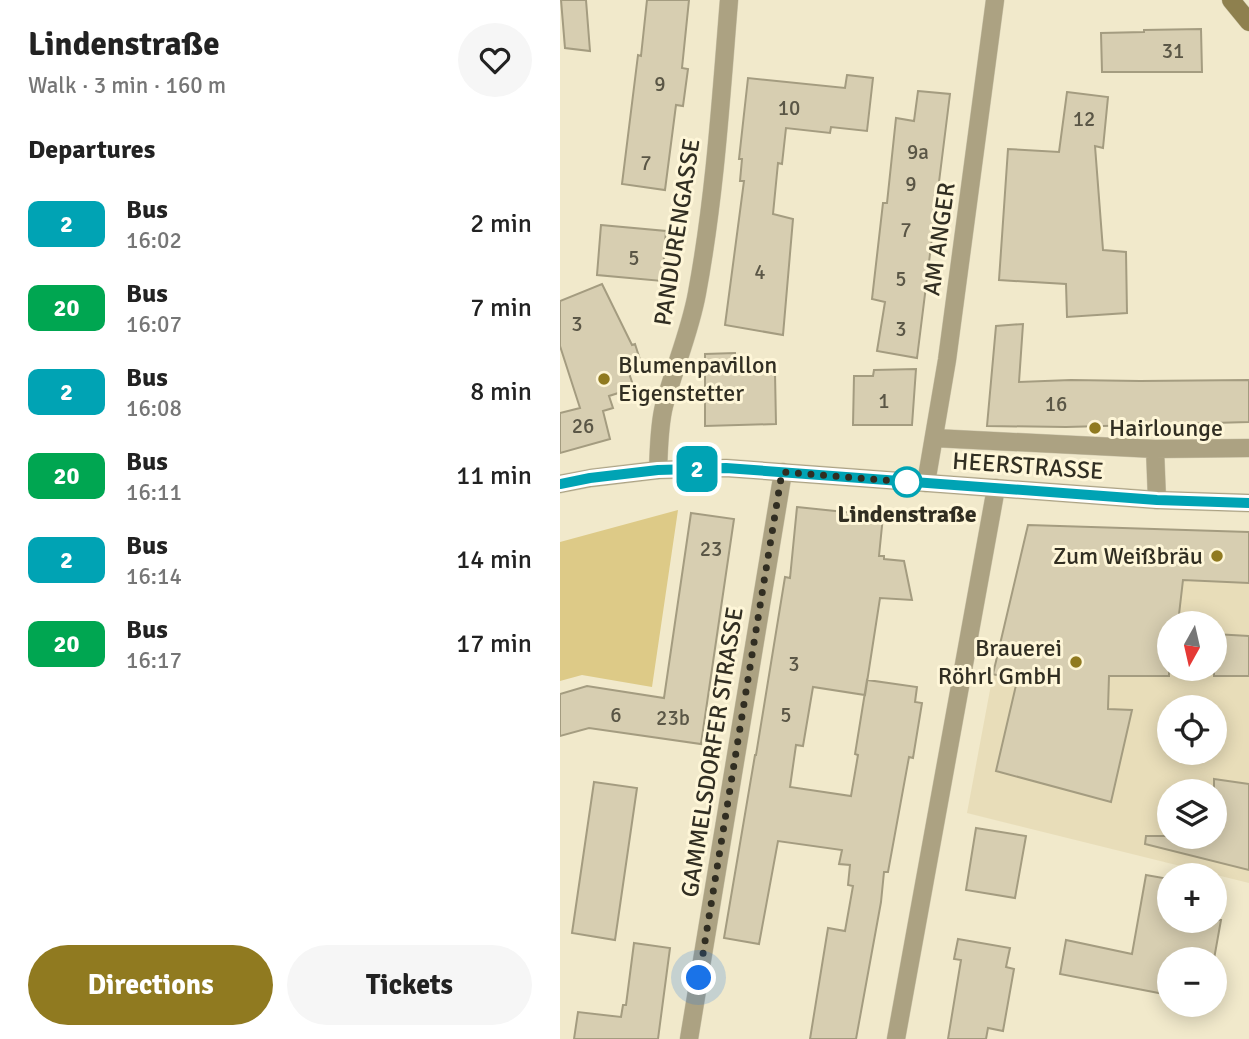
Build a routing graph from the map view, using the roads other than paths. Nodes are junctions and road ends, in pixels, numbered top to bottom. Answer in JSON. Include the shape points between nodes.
{"nodes":[{"id":1,"x":729,"y":0,"type":"edge"},
{"id":2,"x":995,"y":0,"type":"edge"},
{"id":3,"x":934,"y":438,"type":"junction"},
{"id":4,"x":1249,"y":447,"type":"edge"},
{"id":5,"x":1155,"y":449,"type":"junction"},
{"id":6,"x":658,"y":470,"type":"junction"},
{"id":7,"x":782,"y":472,"type":"junction"},
{"id":8,"x":926,"y":483,"type":"junction"},
{"id":9,"x":560,"y":484,"type":"edge"},
{"id":10,"x":996,"y":488,"type":"junction"},
{"id":11,"x":1157,"y":500,"type":"junction"},
{"id":12,"x":1249,"y":503,"type":"edge"},
{"id":13,"x":690,"y":1039,"type":"edge"},
{"id":14,"x":896,"y":1039,"type":"edge"}],
"edges":[{"from":1,"to":6,"type":"street","name":"PANDURENGASSE","via":[[704,253],[688,331],[664,407]]},
{"from":2,"to":3,"type":"street","name":"AM ANGER"},
{"from":3,"to":5,"type":"street","name":"HEERSTRASSE"},
{"from":3,"to":8,"type":"street","name":"AM ANGER"},
{"from":4,"to":5,"type":"street","name":"HEERSTRASSE"},
{"from":5,"to":11,"type":"street"},
{"from":6,"to":7,"type":"street","name":"HEERSTRASSE"},
{"from":6,"to":9,"type":"street","name":"HEERSTRASSE"},
{"from":7,"to":8,"type":"street","name":"HEERSTRASSE"},
{"from":7,"to":13,"type":"street","name":"GAMMELSDORFER STRASSE"},
{"from":8,"to":10,"type":"street","name":"HEERSTRASSE"},
{"from":10,"to":11,"type":"street","name":"HEERSTRASSE"},
{"from":10,"to":14,"type":"street"},
{"from":11,"to":12,"type":"street","name":"HEERSTRASSE"}]}
